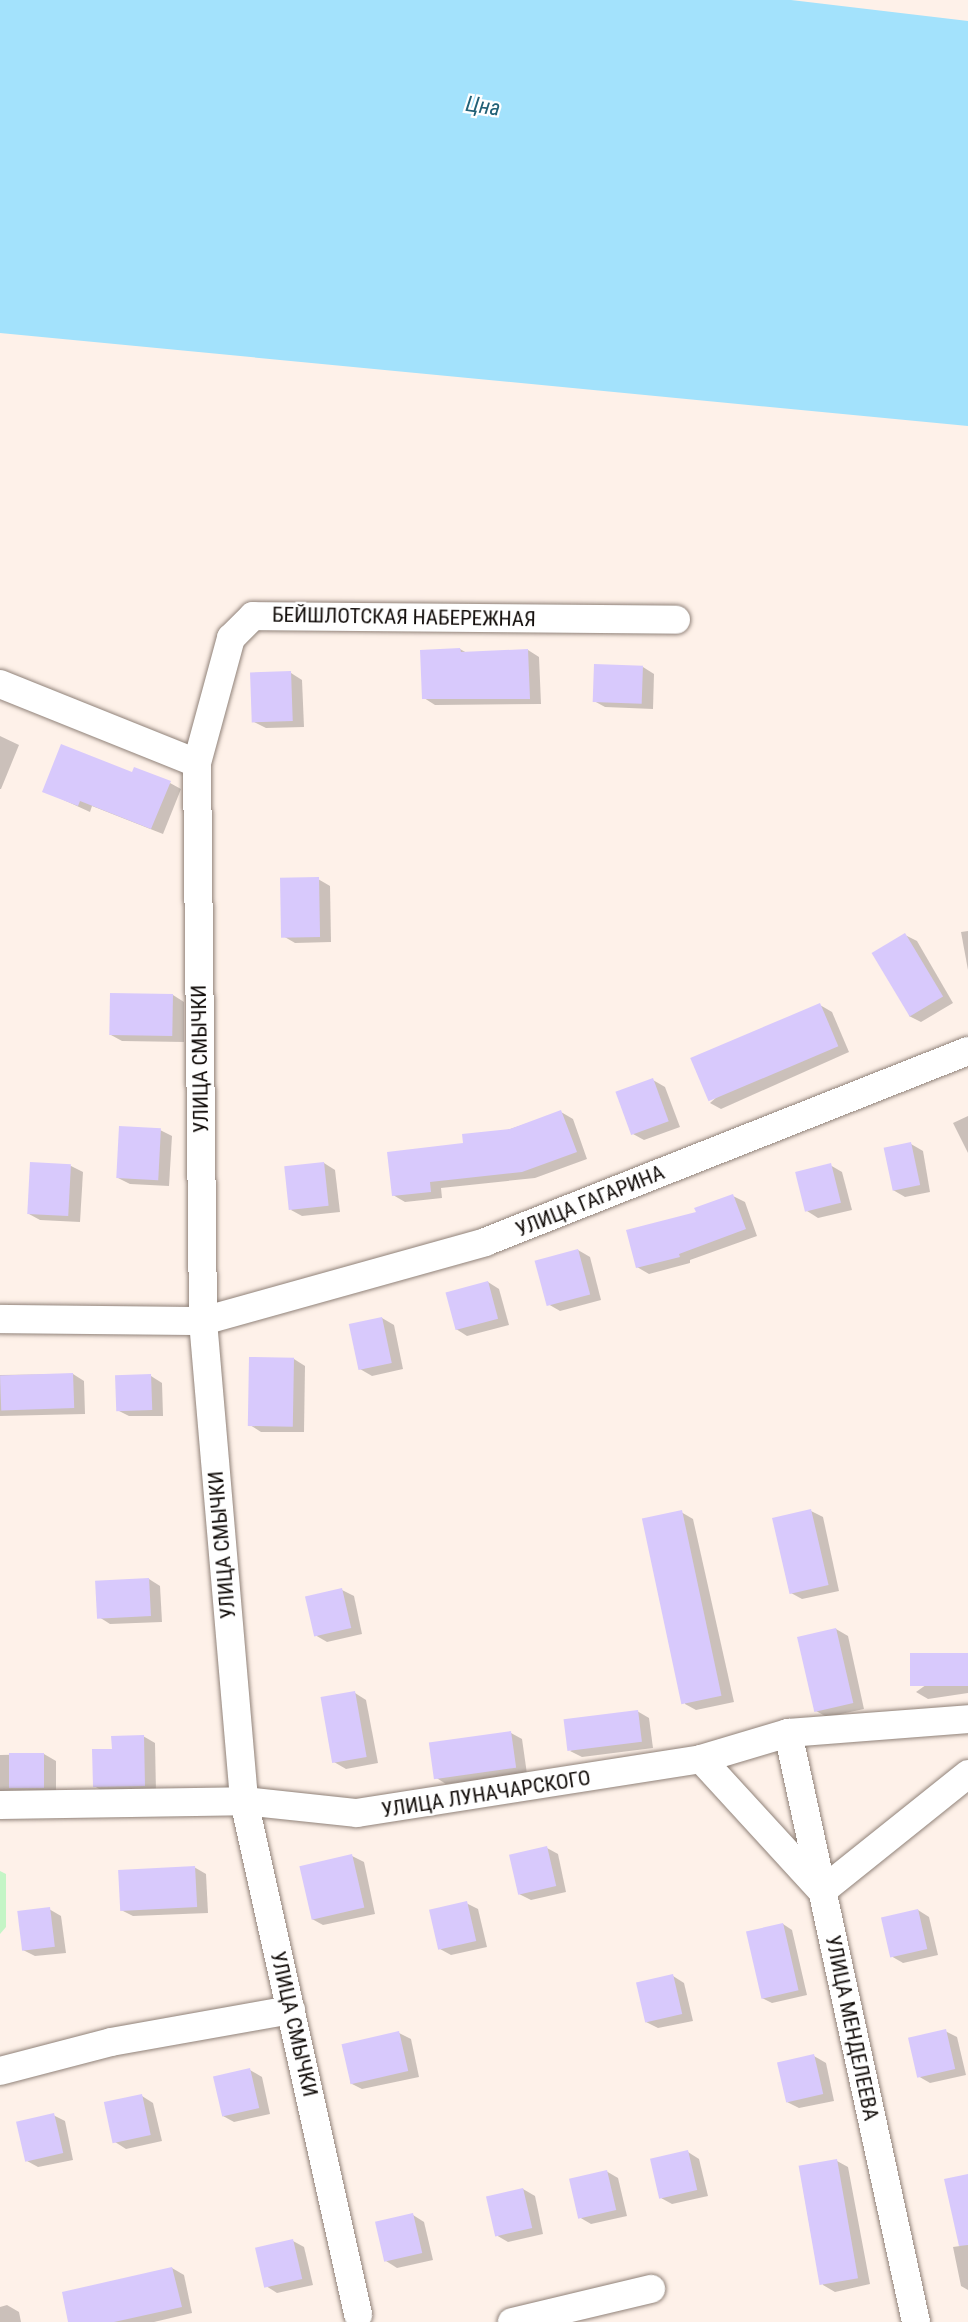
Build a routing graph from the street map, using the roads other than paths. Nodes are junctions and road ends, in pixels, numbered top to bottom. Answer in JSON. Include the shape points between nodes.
{"nodes":[{"id":1,"x":676,"y":620,"type":"dead end"},
{"id":2,"x":0,"y":684,"type":"edge"},
{"id":3,"x":197,"y":763,"type":"junction"},
{"id":4,"x":968,"y":1051,"type":"edge"},
{"id":5,"x":0,"y":1319,"type":"edge"},
{"id":6,"x":203,"y":1321,"type":"junction"},
{"id":7,"x":968,"y":1719,"type":"edge"},
{"id":8,"x":788,"y":1733,"type":"junction"},
{"id":9,"x":701,"y":1759,"type":"junction"},
{"id":10,"x":968,"y":1774,"type":"edge"},
{"id":11,"x":244,"y":1801,"type":"junction"},
{"id":12,"x":0,"y":1805,"type":"edge"},
{"id":13,"x":822,"y":1891,"type":"junction"},
{"id":14,"x":291,"y":2010,"type":"junction"},
{"id":15,"x":0,"y":2071,"type":"edge"},
{"id":16,"x":651,"y":2289,"type":"dead end"},
{"id":17,"x":363,"y":2319,"type":"edge"},
{"id":18,"x":512,"y":2322,"type":"edge"},
{"id":19,"x":916,"y":2322,"type":"edge"}],
"edges":[{"from":1,"to":3,"type":"street","name":"БЕЙШЛОТСКАЯ НАБЕРЕЖНАЯ","via":[[253,616],[231,638]]},
{"from":2,"to":3,"type":"street"},
{"from":3,"to":6,"type":"street","name":"УЛИЦА СМЫЧКИ"},
{"from":4,"to":6,"type":"street","name":"УЛИЦА ГАГАРИНА","via":[[485,1242]]},
{"from":5,"to":6,"type":"street","name":"УЛИЦА ГАГАРИНА"},
{"from":6,"to":11,"type":"street","name":"УЛИЦА СМЫЧКИ"},
{"from":7,"to":8,"type":"street","name":"УЛИЦА ЛУНАЧАРСКОГО"},
{"from":8,"to":9,"type":"street","name":"УЛИЦА ЛУНАЧАРСКОГО"},
{"from":8,"to":13,"type":"street","name":"УЛИЦА МЕНДЕЛЕЕВА"},
{"from":9,"to":11,"type":"street","name":"УЛИЦА ЛУНАЧАРСКОГО","via":[[357,1814]]},
{"from":9,"to":13,"type":"street"},
{"from":10,"to":13,"type":"street"},
{"from":11,"to":12,"type":"street","name":"УЛИЦА ЛУНАЧАРСКОГО"},
{"from":11,"to":14,"type":"street","name":"УЛИЦА СМЫЧКИ"},
{"from":13,"to":19,"type":"street","name":"УЛИЦА МЕНДЕЛЕЕВА"},
{"from":14,"to":15,"type":"street","via":[[111,2042]]},
{"from":14,"to":17,"type":"street","name":"УЛИЦА СМЫЧКИ"},
{"from":16,"to":18,"type":"street"}]}
